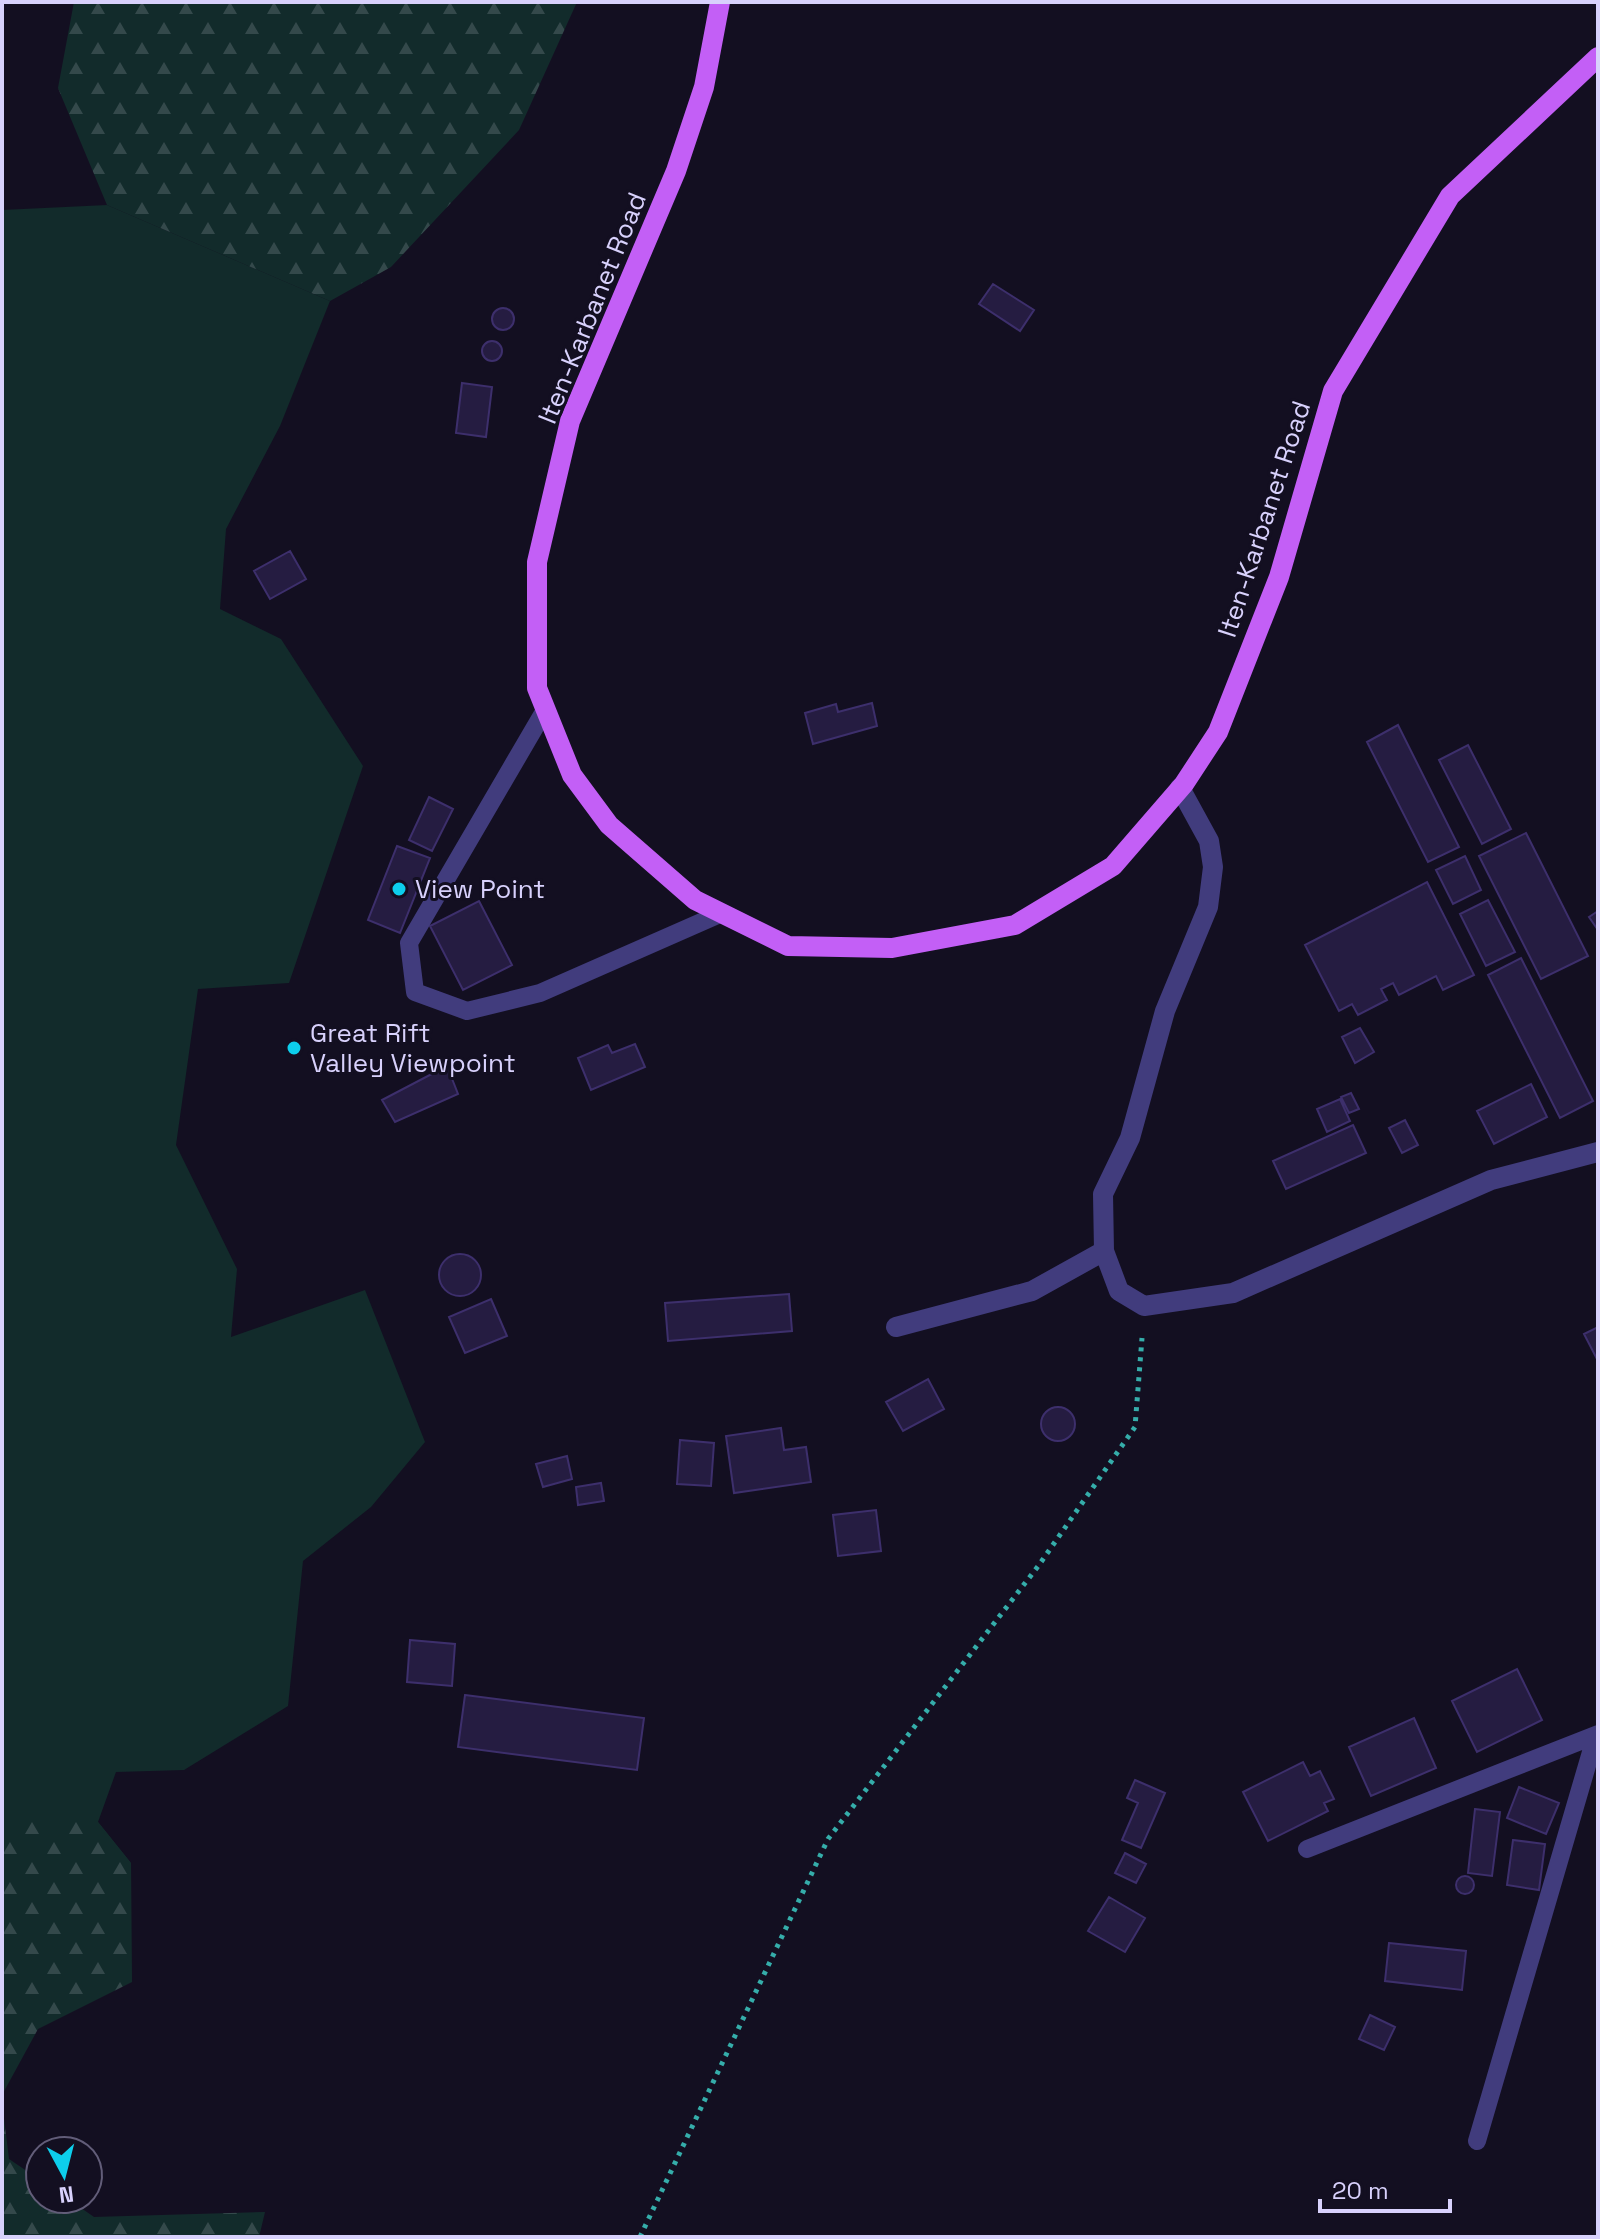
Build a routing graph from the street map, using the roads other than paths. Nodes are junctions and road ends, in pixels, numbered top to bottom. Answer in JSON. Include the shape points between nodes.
{"nodes":[{"id":1,"x":720,"y":2,"type":"edge"},
{"id":2,"x":1598,"y":57,"type":"edge"},
{"id":3,"x":545,"y":710,"type":"junction"},
{"id":4,"x":1180,"y":788,"type":"junction"},
{"id":5,"x":722,"y":913,"type":"junction"},
{"id":6,"x":1598,"y":1152,"type":"edge"},
{"id":7,"x":1104,"y":1251,"type":"junction"},
{"id":8,"x":896,"y":1327,"type":"dead end"},
{"id":9,"x":1597,"y":1735,"type":"edge"},
{"id":10,"x":1307,"y":1849,"type":"dead end"},
{"id":11,"x":1477,"y":2141,"type":"dead end"}],
"edges":[{"from":1,"to":3,"type":"main road","name":"Iten-Karbanet Road","via":[[704,87],[676,171],[570,421],[537,562],[537,688]]},
{"from":2,"to":4,"type":"main road","name":"Iten-Karbanet Road","via":[[1450,196],[1333,391],[1273,591],[1218,732]]},
{"from":3,"to":5,"type":"main road","name":"Iten-Karbanet Road","via":[[572,775],[609,825],[695,900]]},
{"from":3,"to":5,"type":"lane","via":[[409,943],[415,992],[467,1011],[540,993]]},
{"from":4,"to":5,"type":"main road","name":"Iten-Karbanet Road","via":[[1113,866],[1015,925],[892,948],[788,946]]},
{"from":4,"to":7,"type":"street","via":[[1209,841],[1213,867],[1208,907],[1165,1011],[1130,1138],[1103,1194]]},
{"from":6,"to":7,"type":"street","via":[[1491,1180],[1233,1293],[1144,1306],[1119,1291]]},
{"from":7,"to":8,"type":"street","via":[[1032,1291]]},
{"from":9,"to":10,"type":"lane"},
{"from":9,"to":11,"type":"lane"}]}
